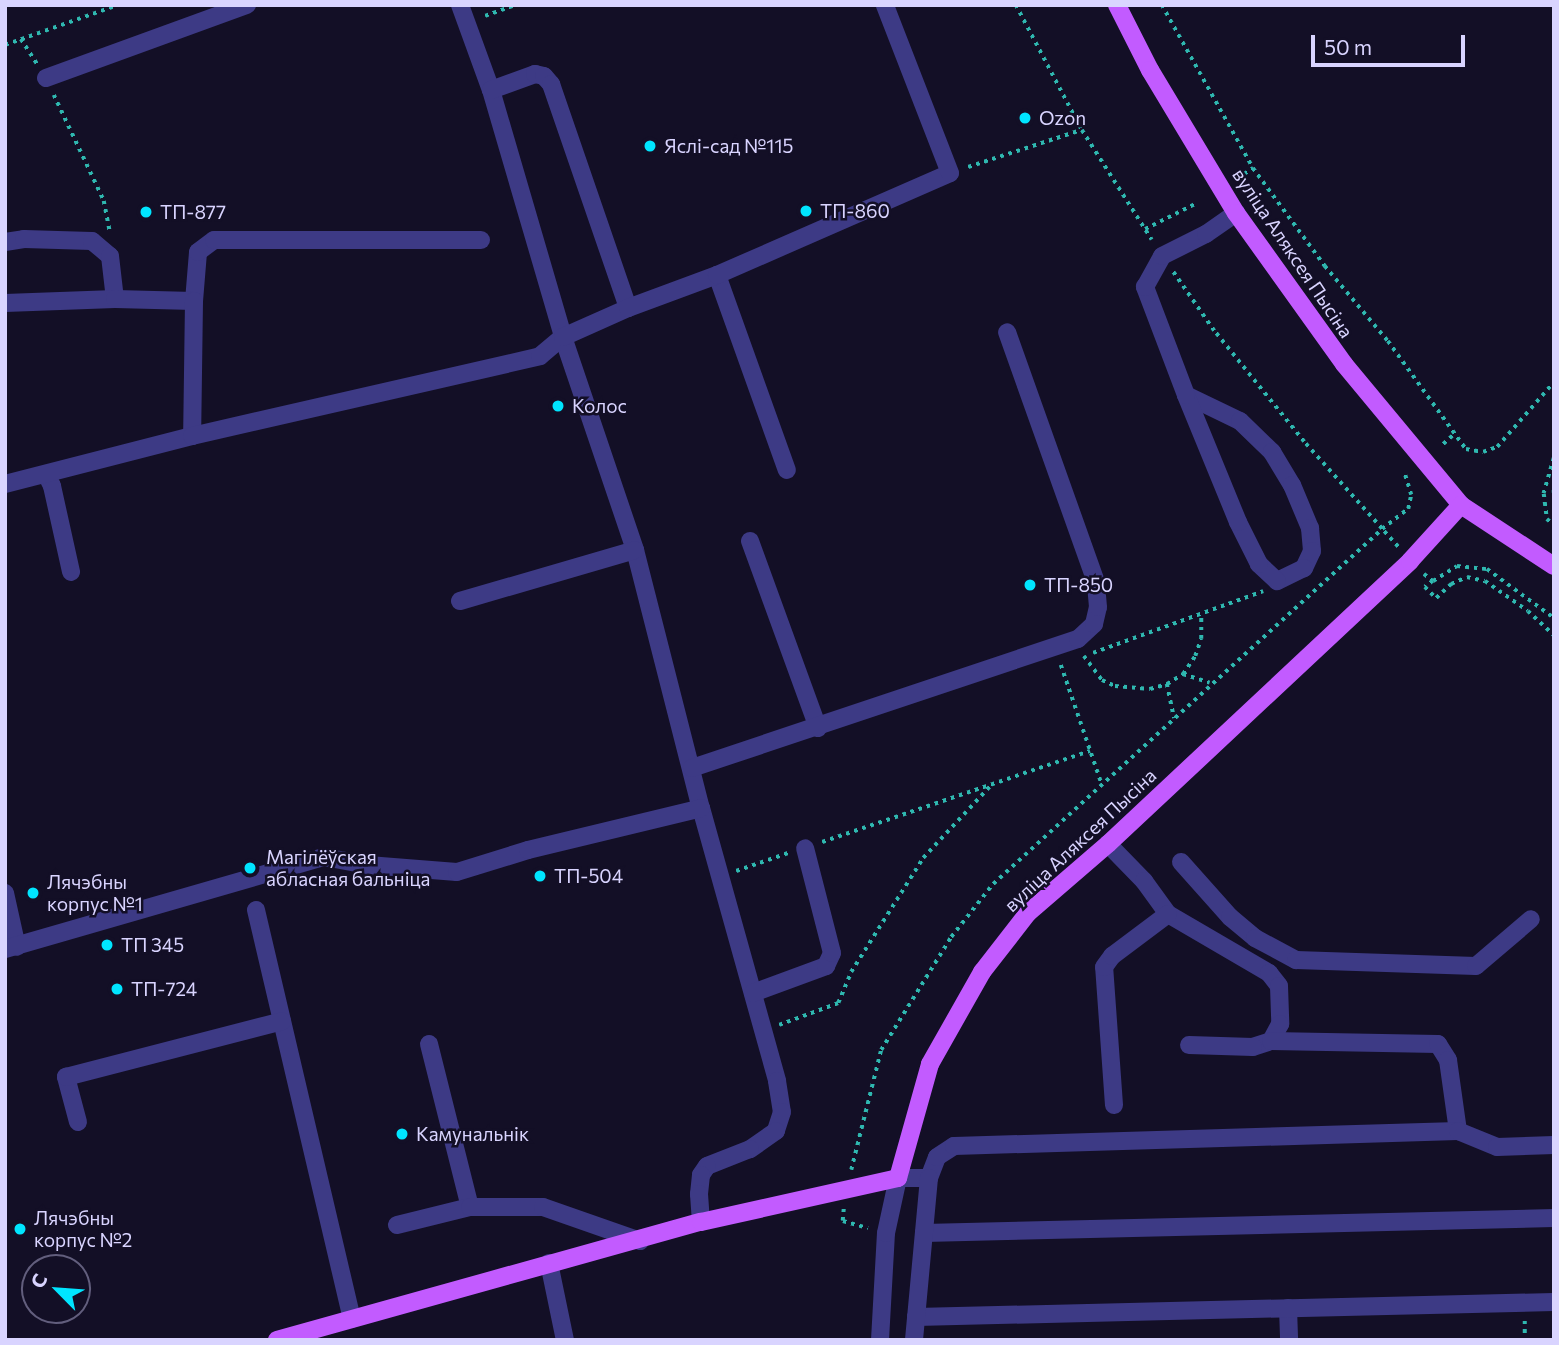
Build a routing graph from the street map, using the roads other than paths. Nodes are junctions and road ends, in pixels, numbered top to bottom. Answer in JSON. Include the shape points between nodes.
{"nodes":[{"id":1,"x":247,"y":5,"type":"edge"},
{"id":2,"x":885,"y":5,"type":"edge"},
{"id":3,"x":1117,"y":5,"type":"edge"},
{"id":4,"x":463,"y":14,"type":"edge"},
{"id":5,"x":46,"y":78,"type":"road end"},
{"id":6,"x":491,"y":90,"type":"junction"},
{"id":7,"x":1236,"y":213,"type":"junction"},
{"id":8,"x":481,"y":240,"type":"dead end"},
{"id":9,"x":5,"y":242,"type":"edge"},
{"id":10,"x":717,"y":275,"type":"junction"},
{"id":11,"x":115,"y":299,"type":"junction"},
{"id":12,"x":194,"y":301,"type":"junction"},
{"id":13,"x":5,"y":303,"type":"edge"},
{"id":14,"x":628,"y":308,"type":"junction"},
{"id":15,"x":1007,"y":332,"type":"dead end"},
{"id":16,"x":563,"y":337,"type":"junction"},
{"id":17,"x":1186,"y":395,"type":"junction"},
{"id":18,"x":192,"y":436,"type":"junction"},
{"id":19,"x":787,"y":470,"type":"dead end"},
{"id":20,"x":46,"y":474,"type":"junction"},
{"id":21,"x":5,"y":484,"type":"edge"},
{"id":22,"x":1461,"y":505,"type":"junction"},
{"id":23,"x":750,"y":541,"type":"dead end"},
{"id":24,"x":635,"y":550,"type":"junction"},
{"id":25,"x":1554,"y":566,"type":"edge"},
{"id":26,"x":71,"y":572,"type":"dead end"},
{"id":27,"x":460,"y":601,"type":"dead end"},
{"id":28,"x":817,"y":728,"type":"junction"},
{"id":29,"x":692,"y":768,"type":"junction"},
{"id":30,"x":701,"y":808,"type":"junction"},
{"id":31,"x":1108,"y":844,"type":"junction"},
{"id":32,"x":805,"y":848,"type":"road end"},
{"id":33,"x":1181,"y":862,"type":"dead end"},
{"id":34,"x":5,"y":893,"type":"edge"},
{"id":35,"x":256,"y":910,"type":"dead end"},
{"id":36,"x":1168,"y":914,"type":"junction"},
{"id":37,"x":1531,"y":919,"type":"dead end"},
{"id":38,"x":11,"y":948,"type":"edge"},
{"id":39,"x":753,"y":993,"type":"junction"},
{"id":40,"x":282,"y":1021,"type":"junction"},
{"id":41,"x":1271,"y":1041,"type":"junction"},
{"id":42,"x":429,"y":1044,"type":"dead end"},
{"id":43,"x":1189,"y":1045,"type":"dead end"},
{"id":44,"x":1114,"y":1105,"type":"dead end"},
{"id":45,"x":78,"y":1122,"type":"dead end"},
{"id":46,"x":1458,"y":1130,"type":"junction"},
{"id":47,"x":1554,"y":1145,"type":"edge"},
{"id":48,"x":898,"y":1178,"type":"junction"},
{"id":49,"x":929,"y":1178,"type":"junction"},
{"id":50,"x":470,"y":1207,"type":"junction"},
{"id":51,"x":1554,"y":1218,"type":"edge"},
{"id":52,"x":701,"y":1223,"type":"junction"},
{"id":53,"x":397,"y":1226,"type":"dead end"},
{"id":54,"x":924,"y":1233,"type":"junction"},
{"id":55,"x":640,"y":1241,"type":"junction"},
{"id":56,"x":549,"y":1263,"type":"junction"},
{"id":57,"x":1554,"y":1302,"type":"edge"},
{"id":58,"x":1289,"y":1308,"type":"junction"},
{"id":59,"x":916,"y":1317,"type":"junction"},
{"id":60,"x":352,"y":1320,"type":"junction"},
{"id":61,"x":277,"y":1340,"type":"edge"},
{"id":62,"x":565,"y":1340,"type":"edge"},
{"id":63,"x":880,"y":1340,"type":"edge"},
{"id":64,"x":914,"y":1340,"type":"edge"},
{"id":65,"x":1289,"y":1340,"type":"edge"}],
"edges":[{"from":1,"to":5,"type":"street"},
{"from":2,"to":10,"type":"street","via":[[950,173]]},
{"from":3,"to":7,"type":"main road","name":"вуліца Аляксея Пысіна"},
{"from":4,"to":6,"type":"street"},
{"from":6,"to":14,"type":"street","via":[[535,74],[551,84]]},
{"from":6,"to":16,"type":"street"},
{"from":7,"to":17,"type":"street","via":[[1162,256],[1145,288]]},
{"from":7,"to":22,"type":"main road","name":"вуліца Аляксея Пысіна","via":[[1344,364]]},
{"from":8,"to":12,"type":"street","via":[[214,240],[198,252]]},
{"from":9,"to":11,"type":"street","via":[[92,241],[110,256]]},
{"from":10,"to":14,"type":"street"},
{"from":10,"to":19,"type":"street"},
{"from":11,"to":12,"type":"street"},
{"from":11,"to":13,"type":"street"},
{"from":12,"to":18,"type":"street"},
{"from":14,"to":16,"type":"street"},
{"from":15,"to":28,"type":"street","via":[[1096,582],[1094,624],[1078,639]]},
{"from":16,"to":18,"type":"street","via":[[540,356]]},
{"from":16,"to":24,"type":"street"},
{"from":17,"to":17,"type":"street","via":[[1259,564],[1277,581],[1304,568],[1312,551],[1310,528],[1272,452],[1240,421]]},
{"from":18,"to":20,"type":"street"},
{"from":20,"to":21,"type":"street"},
{"from":20,"to":26,"type":"street"},
{"from":22,"to":25,"type":"main road","name":"вуліца Аляксея Пысіна"},
{"from":22,"to":31,"type":"main road","name":"вуліца Аляксея Пысіна","via":[[1410,561]]},
{"from":23,"to":28,"type":"street"},
{"from":24,"to":27,"type":"street"},
{"from":24,"to":29,"type":"street"},
{"from":28,"to":29,"type":"street"},
{"from":29,"to":30,"type":"street"},
{"from":30,"to":38,"type":"street","via":[[457,872],[324,858]]},
{"from":30,"to":39,"type":"street"},
{"from":31,"to":36,"type":"street"},
{"from":31,"to":48,"type":"main road","name":"вуліца Аляксея Пысіна","via":[[1028,913],[982,972],[930,1064]]},
{"from":32,"to":39,"type":"street","via":[[832,953],[826,966]]},
{"from":33,"to":37,"type":"street","via":[[1230,917],[1255,938],[1296,960],[1476,966]]},
{"from":34,"to":38,"type":"street"},
{"from":35,"to":40,"type":"street"},
{"from":36,"to":41,"type":"street","via":[[1269,973],[1279,986],[1280,1024]]},
{"from":36,"to":44,"type":"street","via":[[1104,967]]},
{"from":39,"to":52,"type":"street","via":[[782,1112],[776,1131],[750,1149],[707,1166],[701,1175]]},
{"from":40,"to":45,"type":"street","via":[[66,1077]]},
{"from":40,"to":60,"type":"street"},
{"from":41,"to":43,"type":"street","via":[[1253,1047]]},
{"from":41,"to":46,"type":"street","via":[[1438,1044],[1448,1060]]},
{"from":42,"to":50,"type":"street"},
{"from":46,"to":47,"type":"street","via":[[1497,1147]]},
{"from":46,"to":49,"type":"street","via":[[954,1146],[937,1157]]},
{"from":48,"to":49,"type":"street"},
{"from":48,"to":52,"type":"main road"},
{"from":48,"to":63,"type":"street","name":"вуліца Аляксея Пысіна","via":[[886,1233]]},
{"from":49,"to":54,"type":"street"},
{"from":50,"to":53,"type":"street"},
{"from":50,"to":55,"type":"street","via":[[556,1210]]},
{"from":51,"to":54,"type":"street"},
{"from":52,"to":55,"type":"main road"},
{"from":54,"to":59,"type":"street"},
{"from":55,"to":56,"type":"main road"},
{"from":56,"to":60,"type":"main road"},
{"from":56,"to":62,"type":"street"},
{"from":57,"to":58,"type":"street"},
{"from":58,"to":59,"type":"street"},
{"from":58,"to":65,"type":"street"},
{"from":59,"to":64,"type":"street"},
{"from":60,"to":61,"type":"main road"}]}
